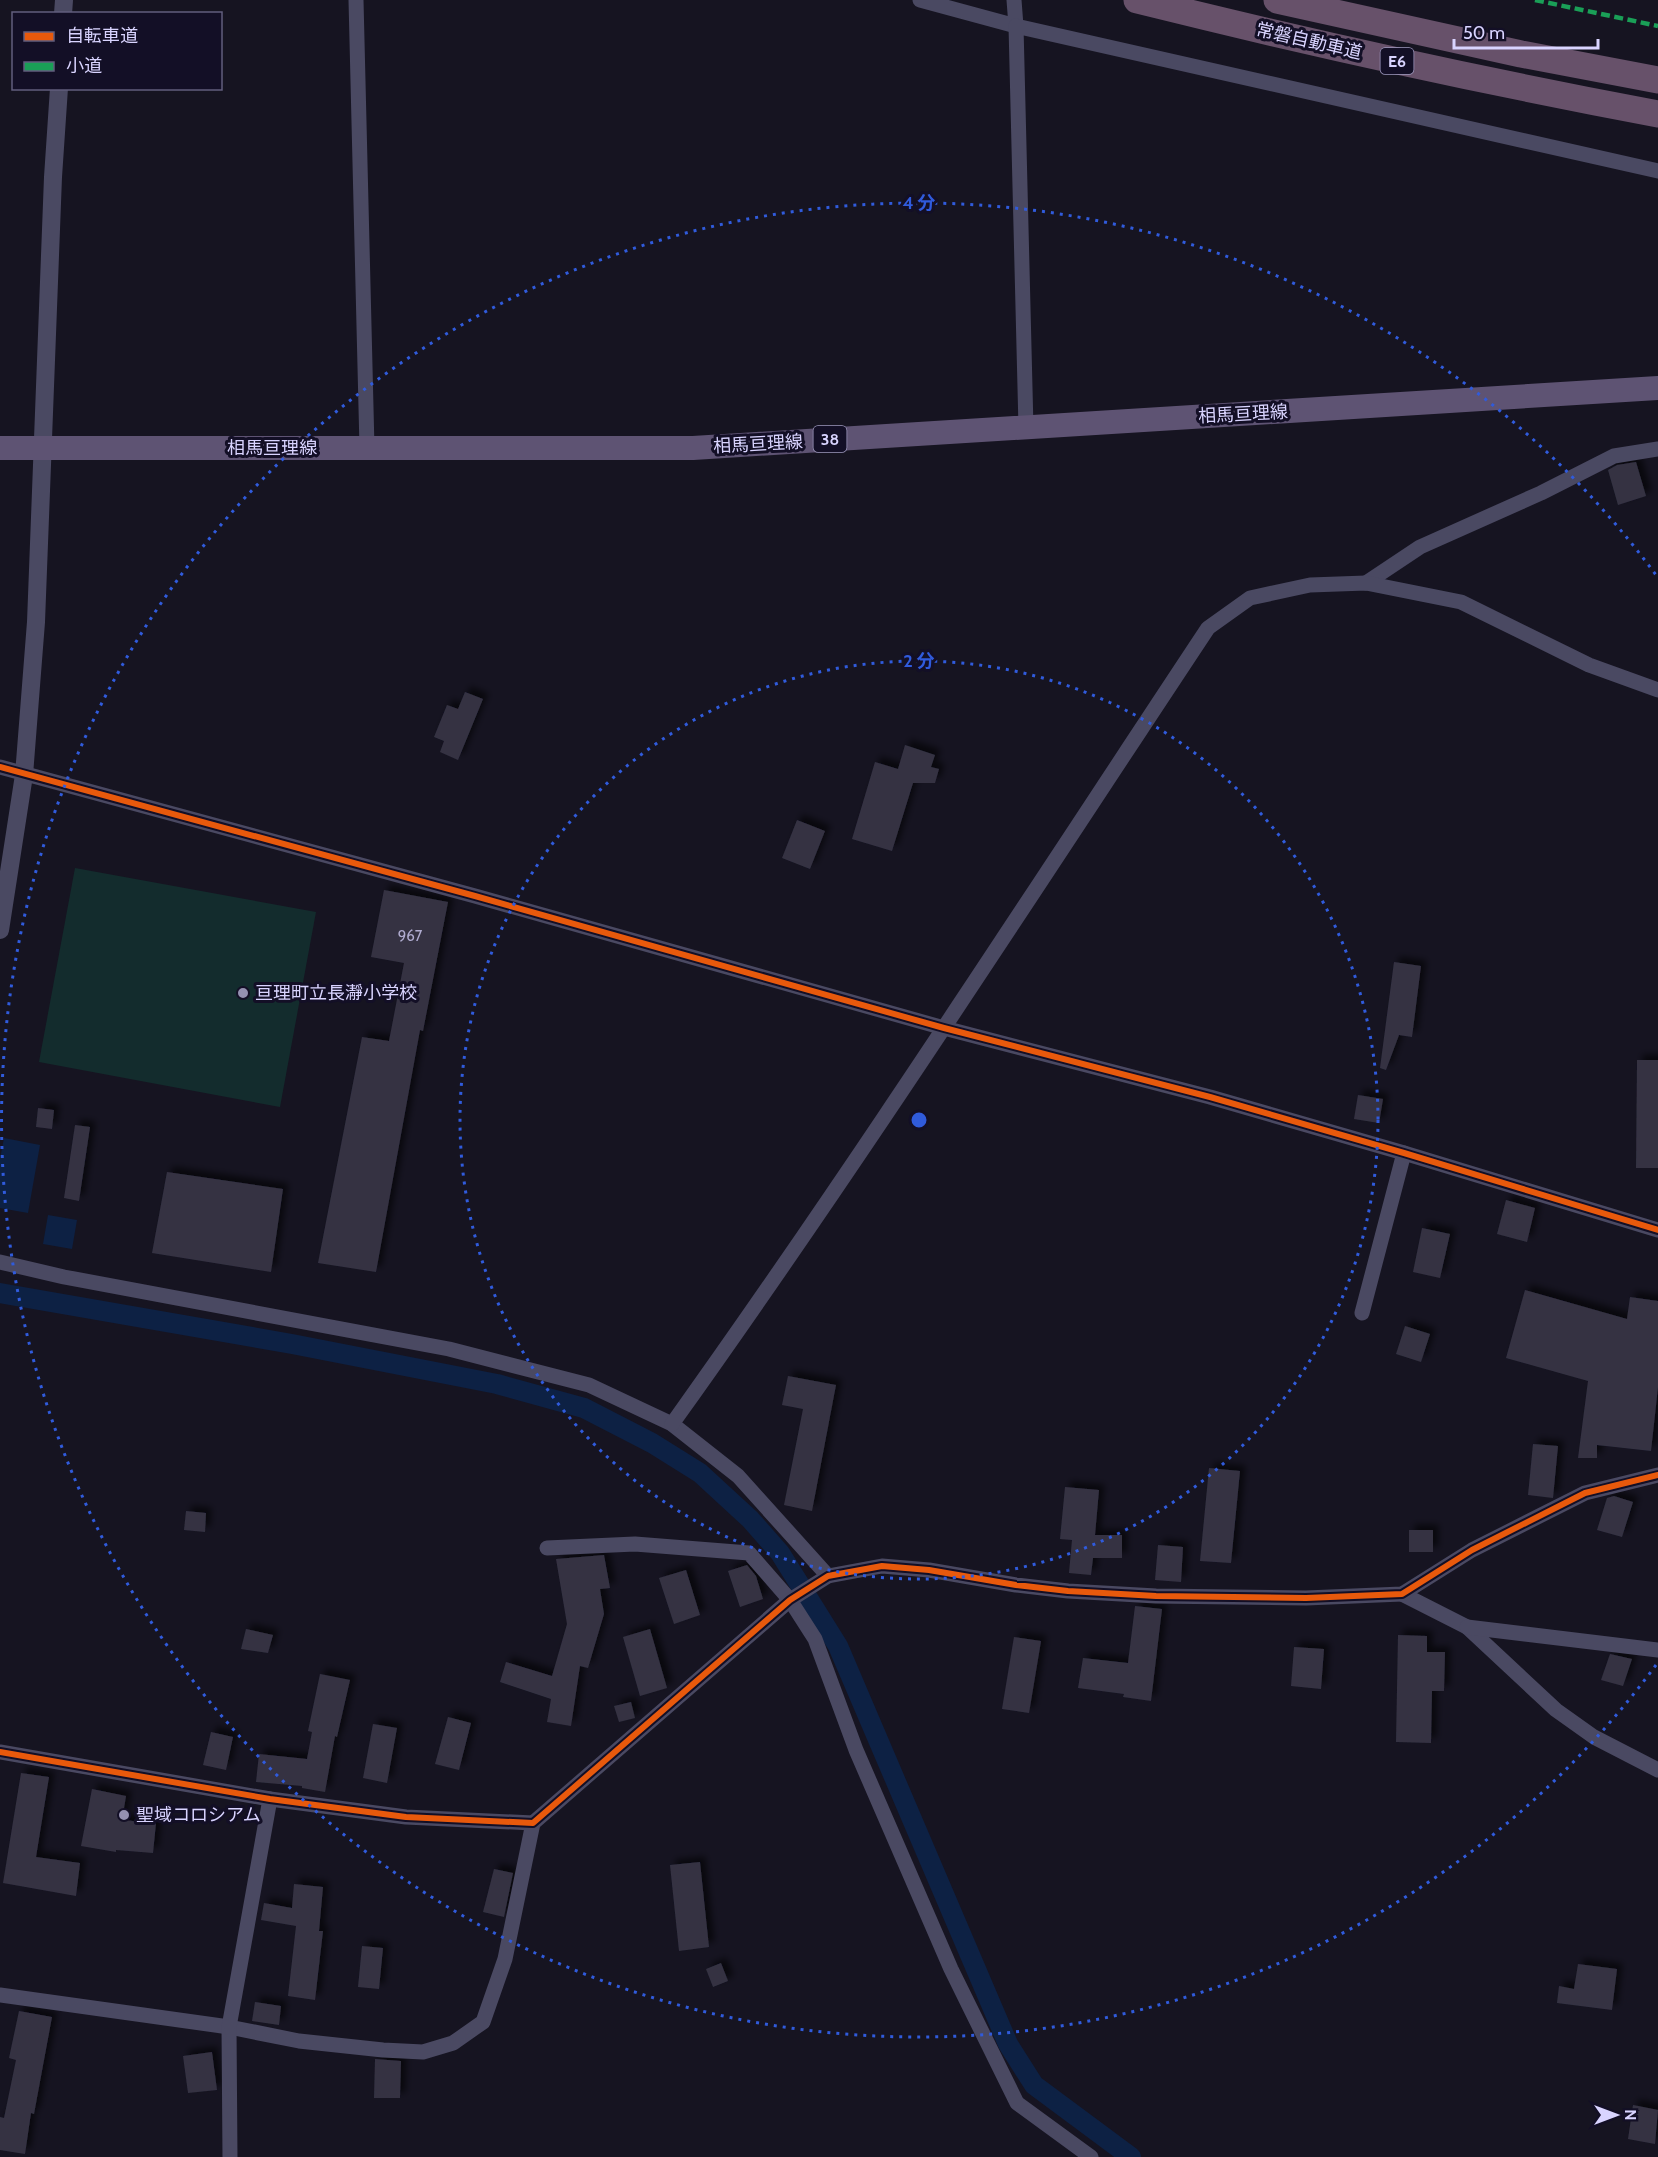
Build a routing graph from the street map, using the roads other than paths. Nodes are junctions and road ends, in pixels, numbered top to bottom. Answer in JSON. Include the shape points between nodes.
{"nodes":[{"id":1,"x":356,"y":0,"type":"edge"},
{"id":2,"x":920,"y":0,"type":"edge"},
{"id":3,"x":1014,"y":0,"type":"edge"},
{"id":4,"x":1137,"y":0,"type":"edge"},
{"id":5,"x":1277,"y":0,"type":"edge"},
{"id":6,"x":1016,"y":26,"type":"junction"},
{"id":7,"x":1658,"y":80,"type":"edge"},
{"id":8,"x":59,"y":90,"type":"edge"},
{"id":9,"x":1658,"y":114,"type":"edge"},
{"id":10,"x":1658,"y":171,"type":"edge"},
{"id":11,"x":1658,"y":388,"type":"edge"},
{"id":12,"x":1026,"y":428,"type":"junction"},
{"id":13,"x":0,"y":448,"type":"edge"},
{"id":14,"x":43,"y":448,"type":"junction"},
{"id":15,"x":367,"y":448,"type":"junction"},
{"id":16,"x":1658,"y":449,"type":"edge"},
{"id":17,"x":1366,"y":583,"type":"junction"},
{"id":18,"x":1658,"y":690,"type":"edge"},
{"id":19,"x":0,"y":767,"type":"edge"},
{"id":20,"x":24,"y":775,"type":"junction"},
{"id":21,"x":0,"y":930,"type":"edge"},
{"id":22,"x":944,"y":1028,"type":"junction"},
{"id":23,"x":1404,"y":1153,"type":"junction"},
{"id":24,"x":1658,"y":1230,"type":"edge"},
{"id":25,"x":0,"y":1262,"type":"edge"},
{"id":26,"x":1362,"y":1313,"type":"dead end"},
{"id":27,"x":672,"y":1424,"type":"junction"},
{"id":28,"x":1658,"y":1475,"type":"edge"},
{"id":29,"x":547,"y":1548,"type":"dead end"},
{"id":30,"x":828,"y":1576,"type":"junction"},
{"id":31,"x":1402,"y":1594,"type":"junction"},
{"id":32,"x":790,"y":1600,"type":"junction"},
{"id":33,"x":1467,"y":1627,"type":"junction"},
{"id":34,"x":1658,"y":1650,"type":"edge"},
{"id":35,"x":0,"y":1752,"type":"edge"},
{"id":36,"x":1658,"y":1770,"type":"edge"},
{"id":37,"x":270,"y":1799,"type":"junction"},
{"id":38,"x":533,"y":1823,"type":"junction"},
{"id":39,"x":0,"y":1995,"type":"edge"},
{"id":40,"x":229,"y":2027,"type":"junction"},
{"id":41,"x":230,"y":2157,"type":"edge"},
{"id":42,"x":1091,"y":2157,"type":"edge"}],
"edges":[{"from":1,"to":15,"type":"street"},
{"from":2,"to":6,"type":"street"},
{"from":3,"to":6,"type":"street"},
{"from":4,"to":9,"type":"highway","name":"常磐自動車道","number":"E6","via":[[1514,87]]},
{"from":5,"to":7,"type":"highway","name":"常磐自動車道","number":"E6"},
{"from":6,"to":10,"type":"street"},
{"from":6,"to":12,"type":"street"},
{"from":8,"to":14,"type":"street"},
{"from":11,"to":12,"type":"main road","name":"相馬亘理線","number":"38"},
{"from":12,"to":15,"type":"main road","name":"相馬亘理線","number":"38","via":[[693,448]]},
{"from":13,"to":14,"type":"main road","name":"相馬亘理線","number":"38"},
{"from":14,"to":15,"type":"main road","name":"相馬亘理線","number":"38"},
{"from":14,"to":20,"type":"street","via":[[36,622]]},
{"from":16,"to":17,"type":"street","via":[[1614,456],[1420,547]]},
{"from":17,"to":18,"type":"street","via":[[1461,602],[1589,665]]},
{"from":17,"to":22,"type":"street","via":[[1310,585],[1250,598],[1208,628]]},
{"from":19,"to":20,"type":"street"},
{"from":20,"to":21,"type":"street"},
{"from":20,"to":22,"type":"street"},
{"from":22,"to":23,"type":"street","via":[[1210,1097]]},
{"from":22,"to":27,"type":"street"},
{"from":23,"to":24,"type":"street"},
{"from":23,"to":26,"type":"street"},
{"from":25,"to":27,"type":"street","via":[[448,1349],[590,1385]]},
{"from":27,"to":30,"type":"street","via":[[738,1476]]},
{"from":28,"to":31,"type":"street","via":[[1585,1493],[1472,1550]]},
{"from":29,"to":32,"type":"street","via":[[635,1544],[750,1552]]},
{"from":30,"to":31,"type":"street","via":[[882,1566],[1057,1590],[1156,1596],[1306,1598]]},
{"from":30,"to":32,"type":"street"},
{"from":31,"to":33,"type":"street"},
{"from":32,"to":38,"type":"street"},
{"from":32,"to":42,"type":"street","via":[[815,1639],[856,1750],[946,1958],[1017,2103]]},
{"from":33,"to":34,"type":"street"},
{"from":33,"to":36,"type":"street","via":[[1556,1710],[1594,1737]]},
{"from":35,"to":37,"type":"street"},
{"from":37,"to":38,"type":"street","via":[[406,1817]]},
{"from":37,"to":40,"type":"street"},
{"from":38,"to":40,"type":"street","via":[[506,1959],[483,2022],[453,2043],[423,2052],[383,2050],[299,2041]]},
{"from":39,"to":40,"type":"street"},
{"from":40,"to":41,"type":"street"}]}
